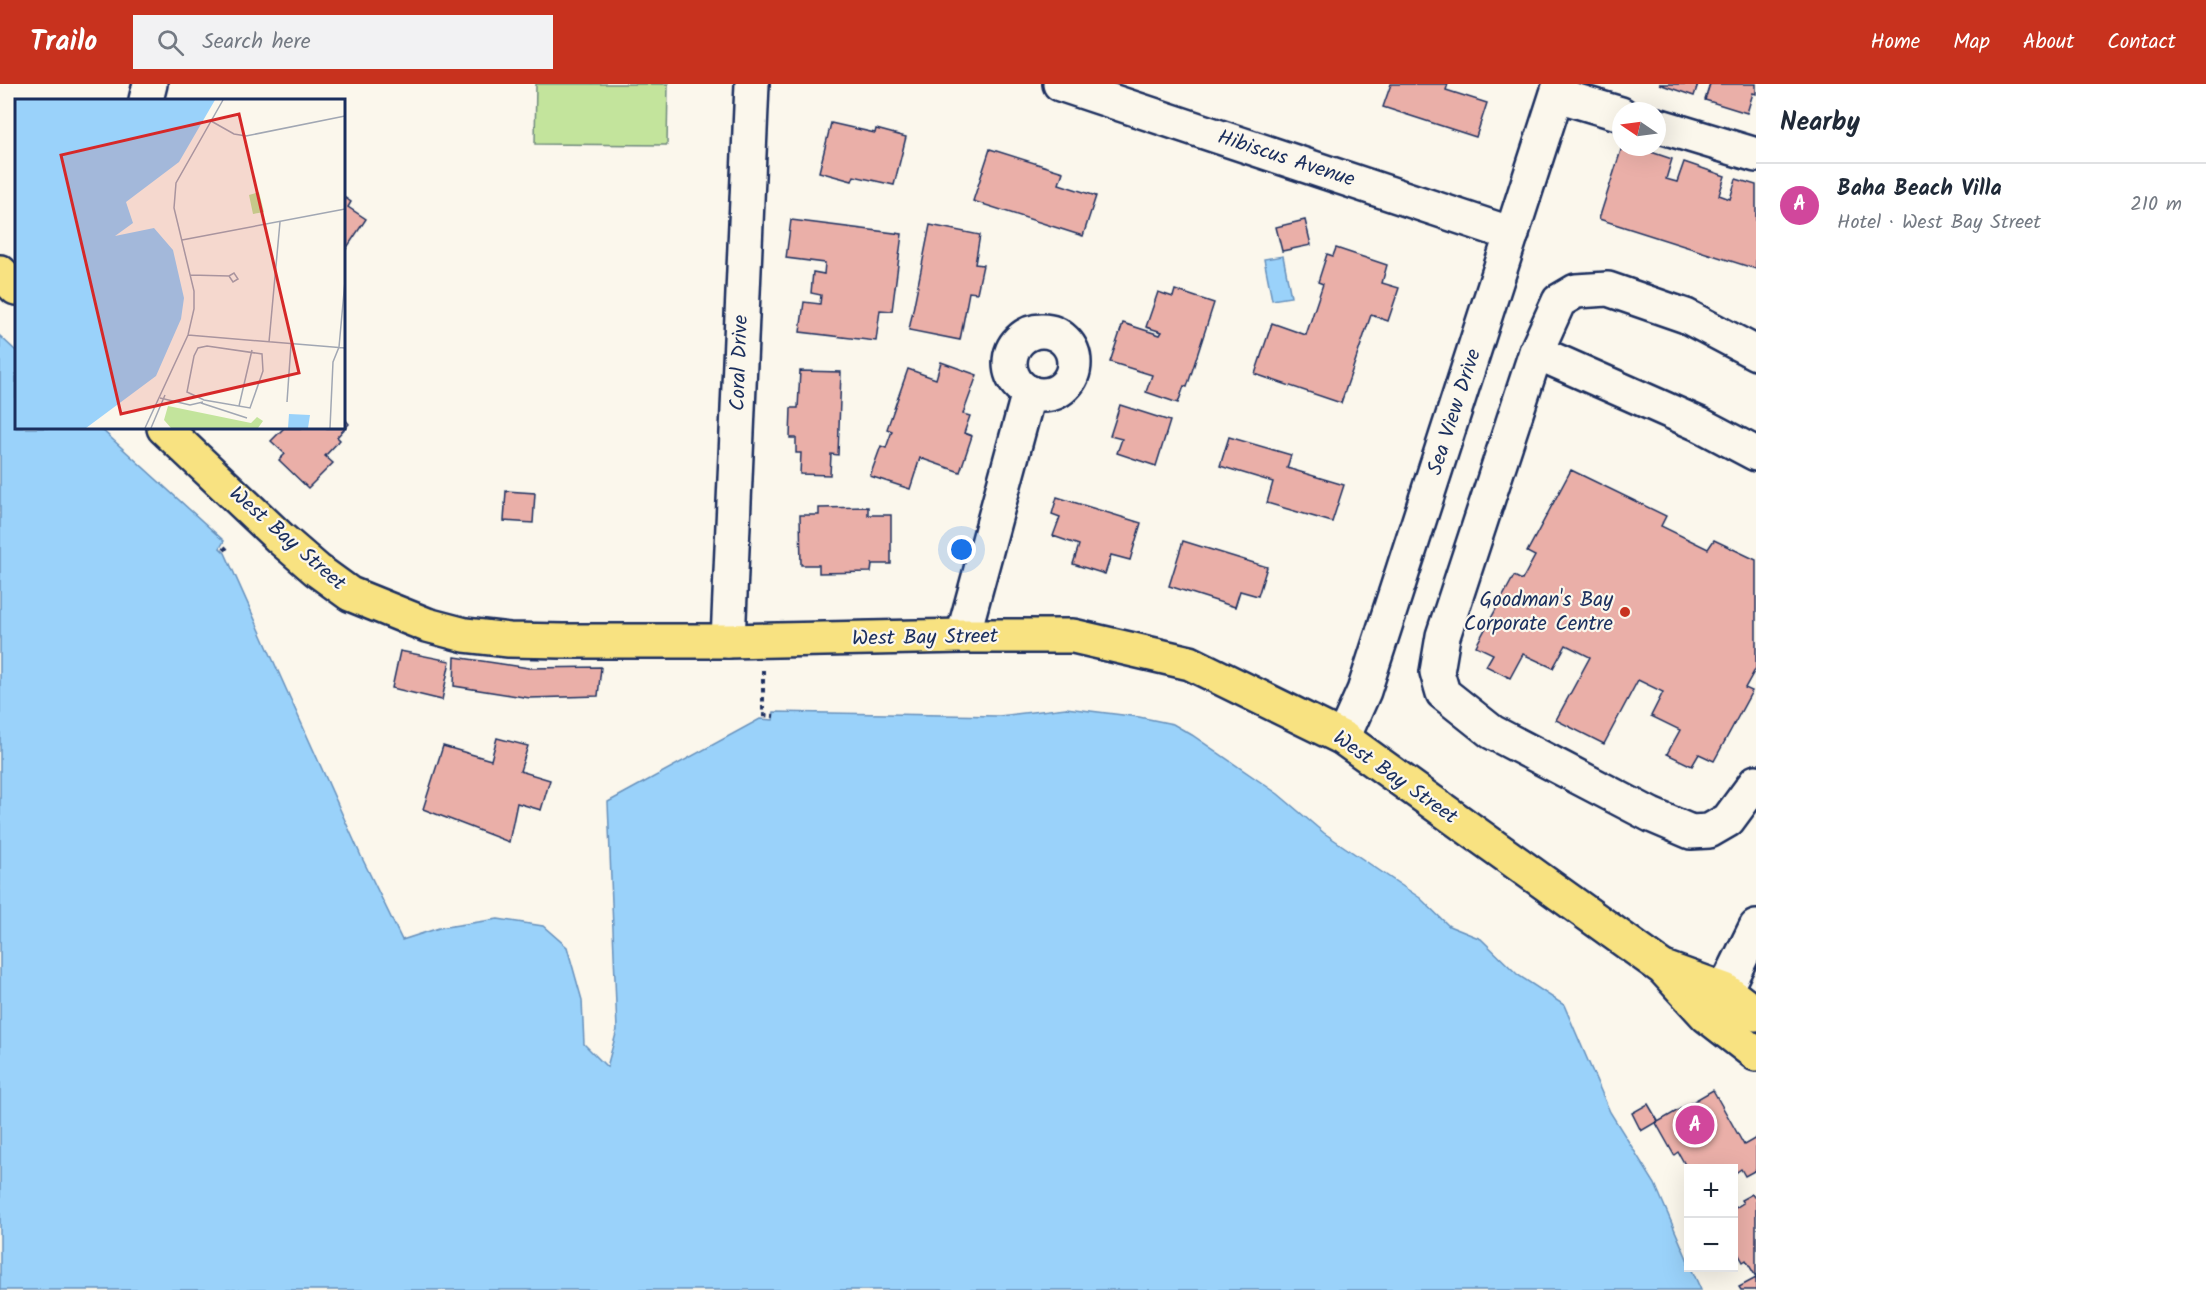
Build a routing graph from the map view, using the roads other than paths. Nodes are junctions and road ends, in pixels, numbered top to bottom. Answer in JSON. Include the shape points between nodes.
{"nodes":[{"id":1,"x":150,"y":84,"type":"edge"},
{"id":2,"x":752,"y":84,"type":"edge"},
{"id":3,"x":1060,"y":84,"type":"edge"},
{"id":4,"x":1559,"y":89,"type":"edge"},
{"id":5,"x":146,"y":99,"type":"edge"},
{"id":6,"x":1612,"y":110,"type":"edge"},
{"id":7,"x":1666,"y":128,"type":"edge"},
{"id":8,"x":1756,"y":155,"type":"edge"},
{"id":9,"x":1512,"y":234,"type":"junction"},
{"id":10,"x":1536,"y":352,"type":"junction"},
{"id":11,"x":1756,"y":353,"type":"edge"},
{"id":12,"x":1029,"y":392,"type":"dead end"},
{"id":13,"x":165,"y":429,"type":"edge"},
{"id":14,"x":1756,"y":454,"type":"edge"},
{"id":15,"x":963,"y":636,"type":"junction"},
{"id":16,"x":728,"y":641,"type":"junction"},
{"id":17,"x":1343,"y":738,"type":"junction"},
{"id":18,"x":1756,"y":782,"type":"edge"},
{"id":19,"x":1756,"y":927,"type":"edge"},
{"id":20,"x":1716,"y":1003,"type":"junction"},
{"id":21,"x":1756,"y":1014,"type":"edge"},
{"id":22,"x":1756,"y":1054,"type":"edge"}],
"edges":[{"from":1,"to":5,"type":"street"},
{"from":2,"to":16,"type":"street","name":"Coral Drive"},
{"from":3,"to":9,"type":"street","name":"Hibiscus Avenue"},
{"from":4,"to":6,"type":"street"},
{"from":4,"to":9,"type":"street","name":"Sea View Drive"},
{"from":7,"to":8,"type":"street"},
{"from":9,"to":17,"type":"street","name":"Sea View Drive","via":[[1367,681]]},
{"from":10,"to":11,"type":"street","via":[[1559,301],[1576,291],[1608,289],[1686,316]]},
{"from":10,"to":14,"type":"street","via":[[1701,425]]},
{"from":10,"to":18,"type":"street","via":[[1443,636],[1437,672],[1443,693],[1492,732],[1691,832],[1709,831],[1728,820]]},
{"from":12,"to":15,"type":"street"},
{"from":13,"to":16,"type":"main road","name":"West Bay Street","via":[[317,570],[350,594],[426,625],[509,640]]},
{"from":15,"to":16,"type":"main road","name":"West Bay Street"},
{"from":15,"to":17,"type":"main road","name":"West Bay Street","via":[[1073,636],[1190,663]]},
{"from":17,"to":20,"type":"main road","name":"West Bay Street"},
{"from":19,"to":20,"type":"street"},
{"from":20,"to":21,"type":"main road","name":"West Bay Street"},
{"from":20,"to":22,"type":"main road","name":"West Bay Street"}]}
